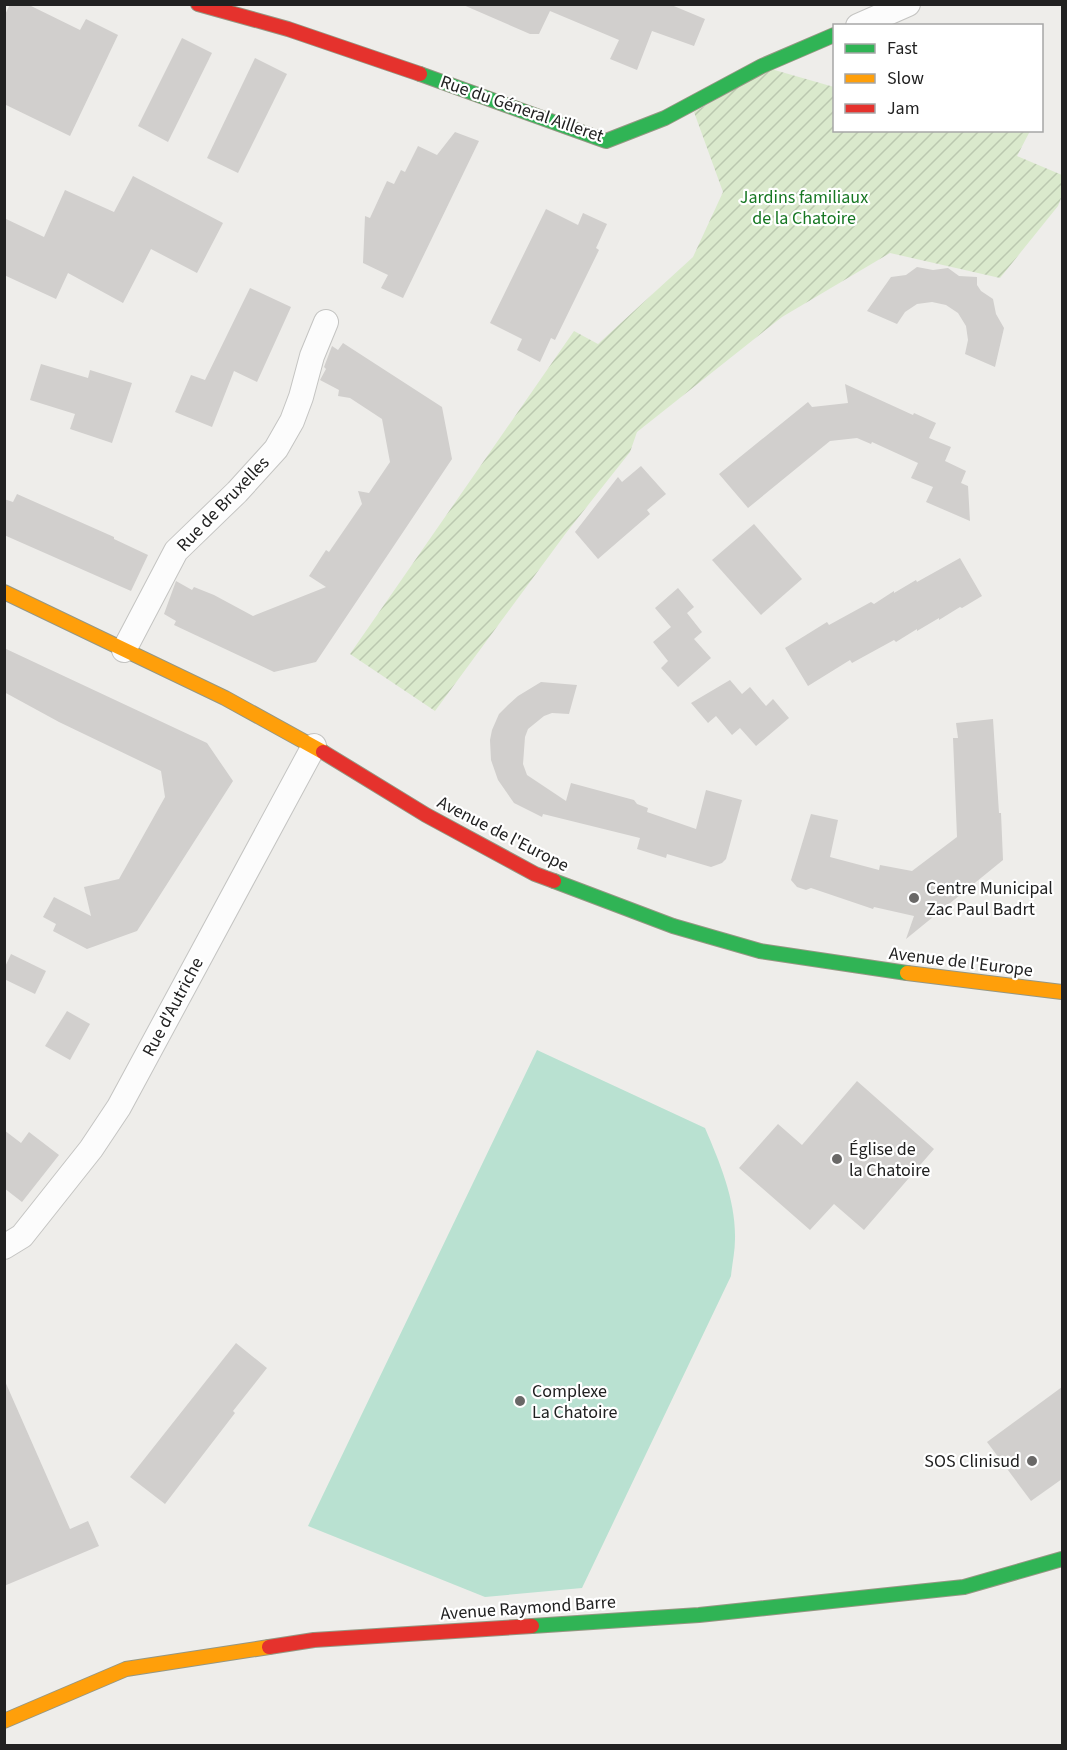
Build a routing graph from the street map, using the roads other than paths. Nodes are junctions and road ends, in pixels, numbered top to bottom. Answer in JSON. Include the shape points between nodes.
{"nodes":[{"id":1,"x":198,"y":4,"type":"edge"},
{"id":2,"x":908,"y":4,"type":"edge"},
{"id":3,"x":863,"y":24,"type":"edge"},
{"id":4,"x":833,"y":35,"type":"edge"},
{"id":5,"x":326,"y":322,"type":"dead end"},
{"id":6,"x":4,"y":592,"type":"edge"},
{"id":7,"x":124,"y":650,"type":"junction"},
{"id":8,"x":314,"y":746,"type":"junction"},
{"id":9,"x":1062,"y":992,"type":"edge"},
{"id":10,"x":4,"y":1247,"type":"edge"},
{"id":11,"x":1062,"y":1559,"type":"edge"},
{"id":12,"x":4,"y":1721,"type":"edge"}],
"edges":[{"from":1,"to":4,"type":"street","name":"Rue du Géneral Ailleret","via":[[363,53],[606,141],[665,118],[762,66]]},
{"from":2,"to":3,"type":"street"},
{"from":5,"to":7,"type":"street","name":"Rue de Bruxelles","via":[[292,421],[276,449],[176,551]]},
{"from":6,"to":7,"type":"street","name":"Avenue de l'Europe"},
{"from":7,"to":8,"type":"street","name":"Avenue de l'Europe"},
{"from":8,"to":9,"type":"street","name":"Avenue de l'Europe","via":[[426,816],[535,874],[673,926],[760,951],[870,969]]},
{"from":8,"to":10,"type":"street","name":"Rue d'Autriche","via":[[119,1107],[22,1236]]},
{"from":11,"to":12,"type":"street","name":"Avenue Raymond Barre","via":[[964,1587],[699,1615],[314,1640],[126,1669]]}]}
